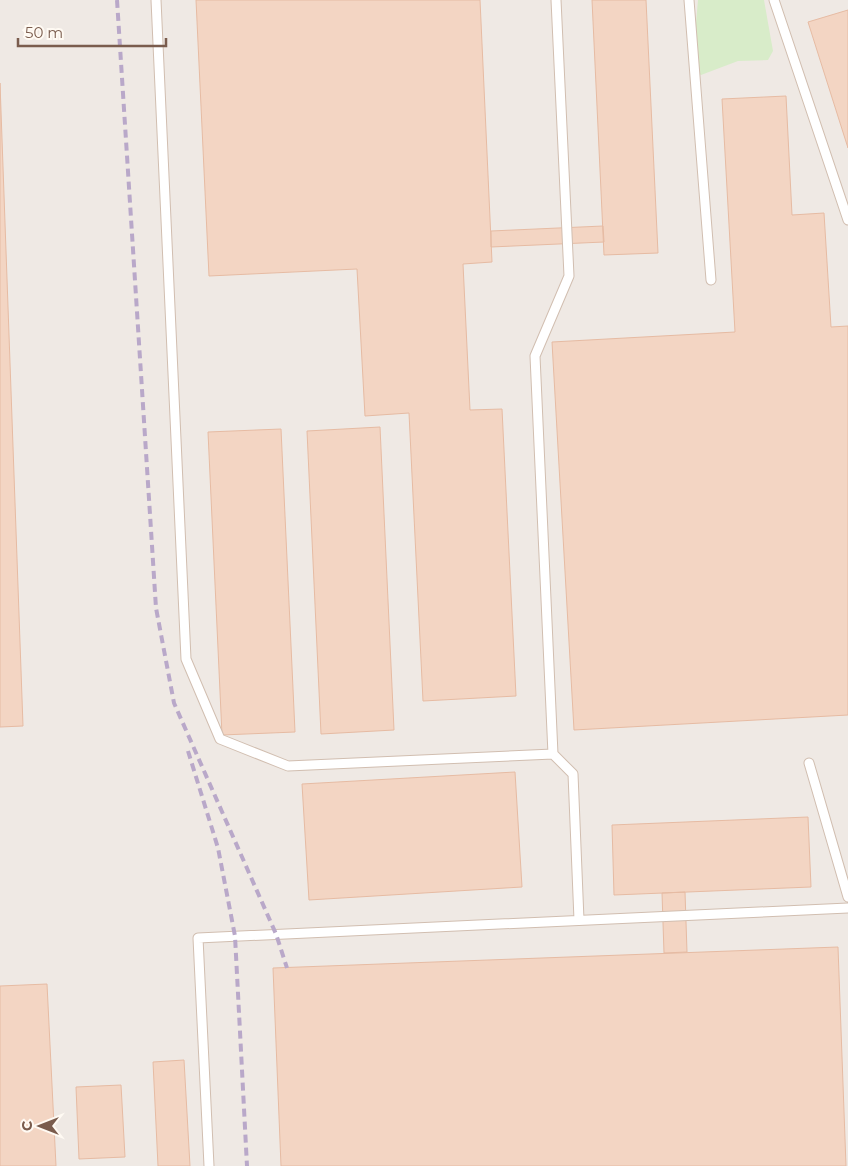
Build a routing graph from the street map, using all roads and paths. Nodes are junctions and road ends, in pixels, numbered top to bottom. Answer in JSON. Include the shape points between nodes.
{"nodes":[{"id":1,"x":156,"y":0,"type":"edge"},
{"id":2,"x":556,"y":0,"type":"edge"},
{"id":3,"x":689,"y":0,"type":"edge"},
{"id":4,"x":774,"y":0,"type":"edge"},
{"id":5,"x":848,"y":220,"type":"edge"},
{"id":6,"x":711,"y":280,"type":"dead end"},
{"id":7,"x":552,"y":754,"type":"junction"},
{"id":8,"x":809,"y":763,"type":"dead end"},
{"id":9,"x":848,"y":897,"type":"edge"},
{"id":10,"x":848,"y":908,"type":"edge"},
{"id":11,"x":579,"y":920,"type":"junction"},
{"id":12,"x":209,"y":1166,"type":"edge"}],
"edges":[{"from":1,"to":7,"type":"lane","via":[[186,659],[220,739],[288,766]]},
{"from":2,"to":7,"type":"lane","via":[[569,276],[535,356]]},
{"from":3,"to":6,"type":"lane"},
{"from":4,"to":5,"type":"lane"},
{"from":7,"to":11,"type":"lane","via":[[572,774]]},
{"from":8,"to":9,"type":"lane"},
{"from":10,"to":11,"type":"lane"},
{"from":11,"to":12,"type":"lane","via":[[198,938]]}]}
